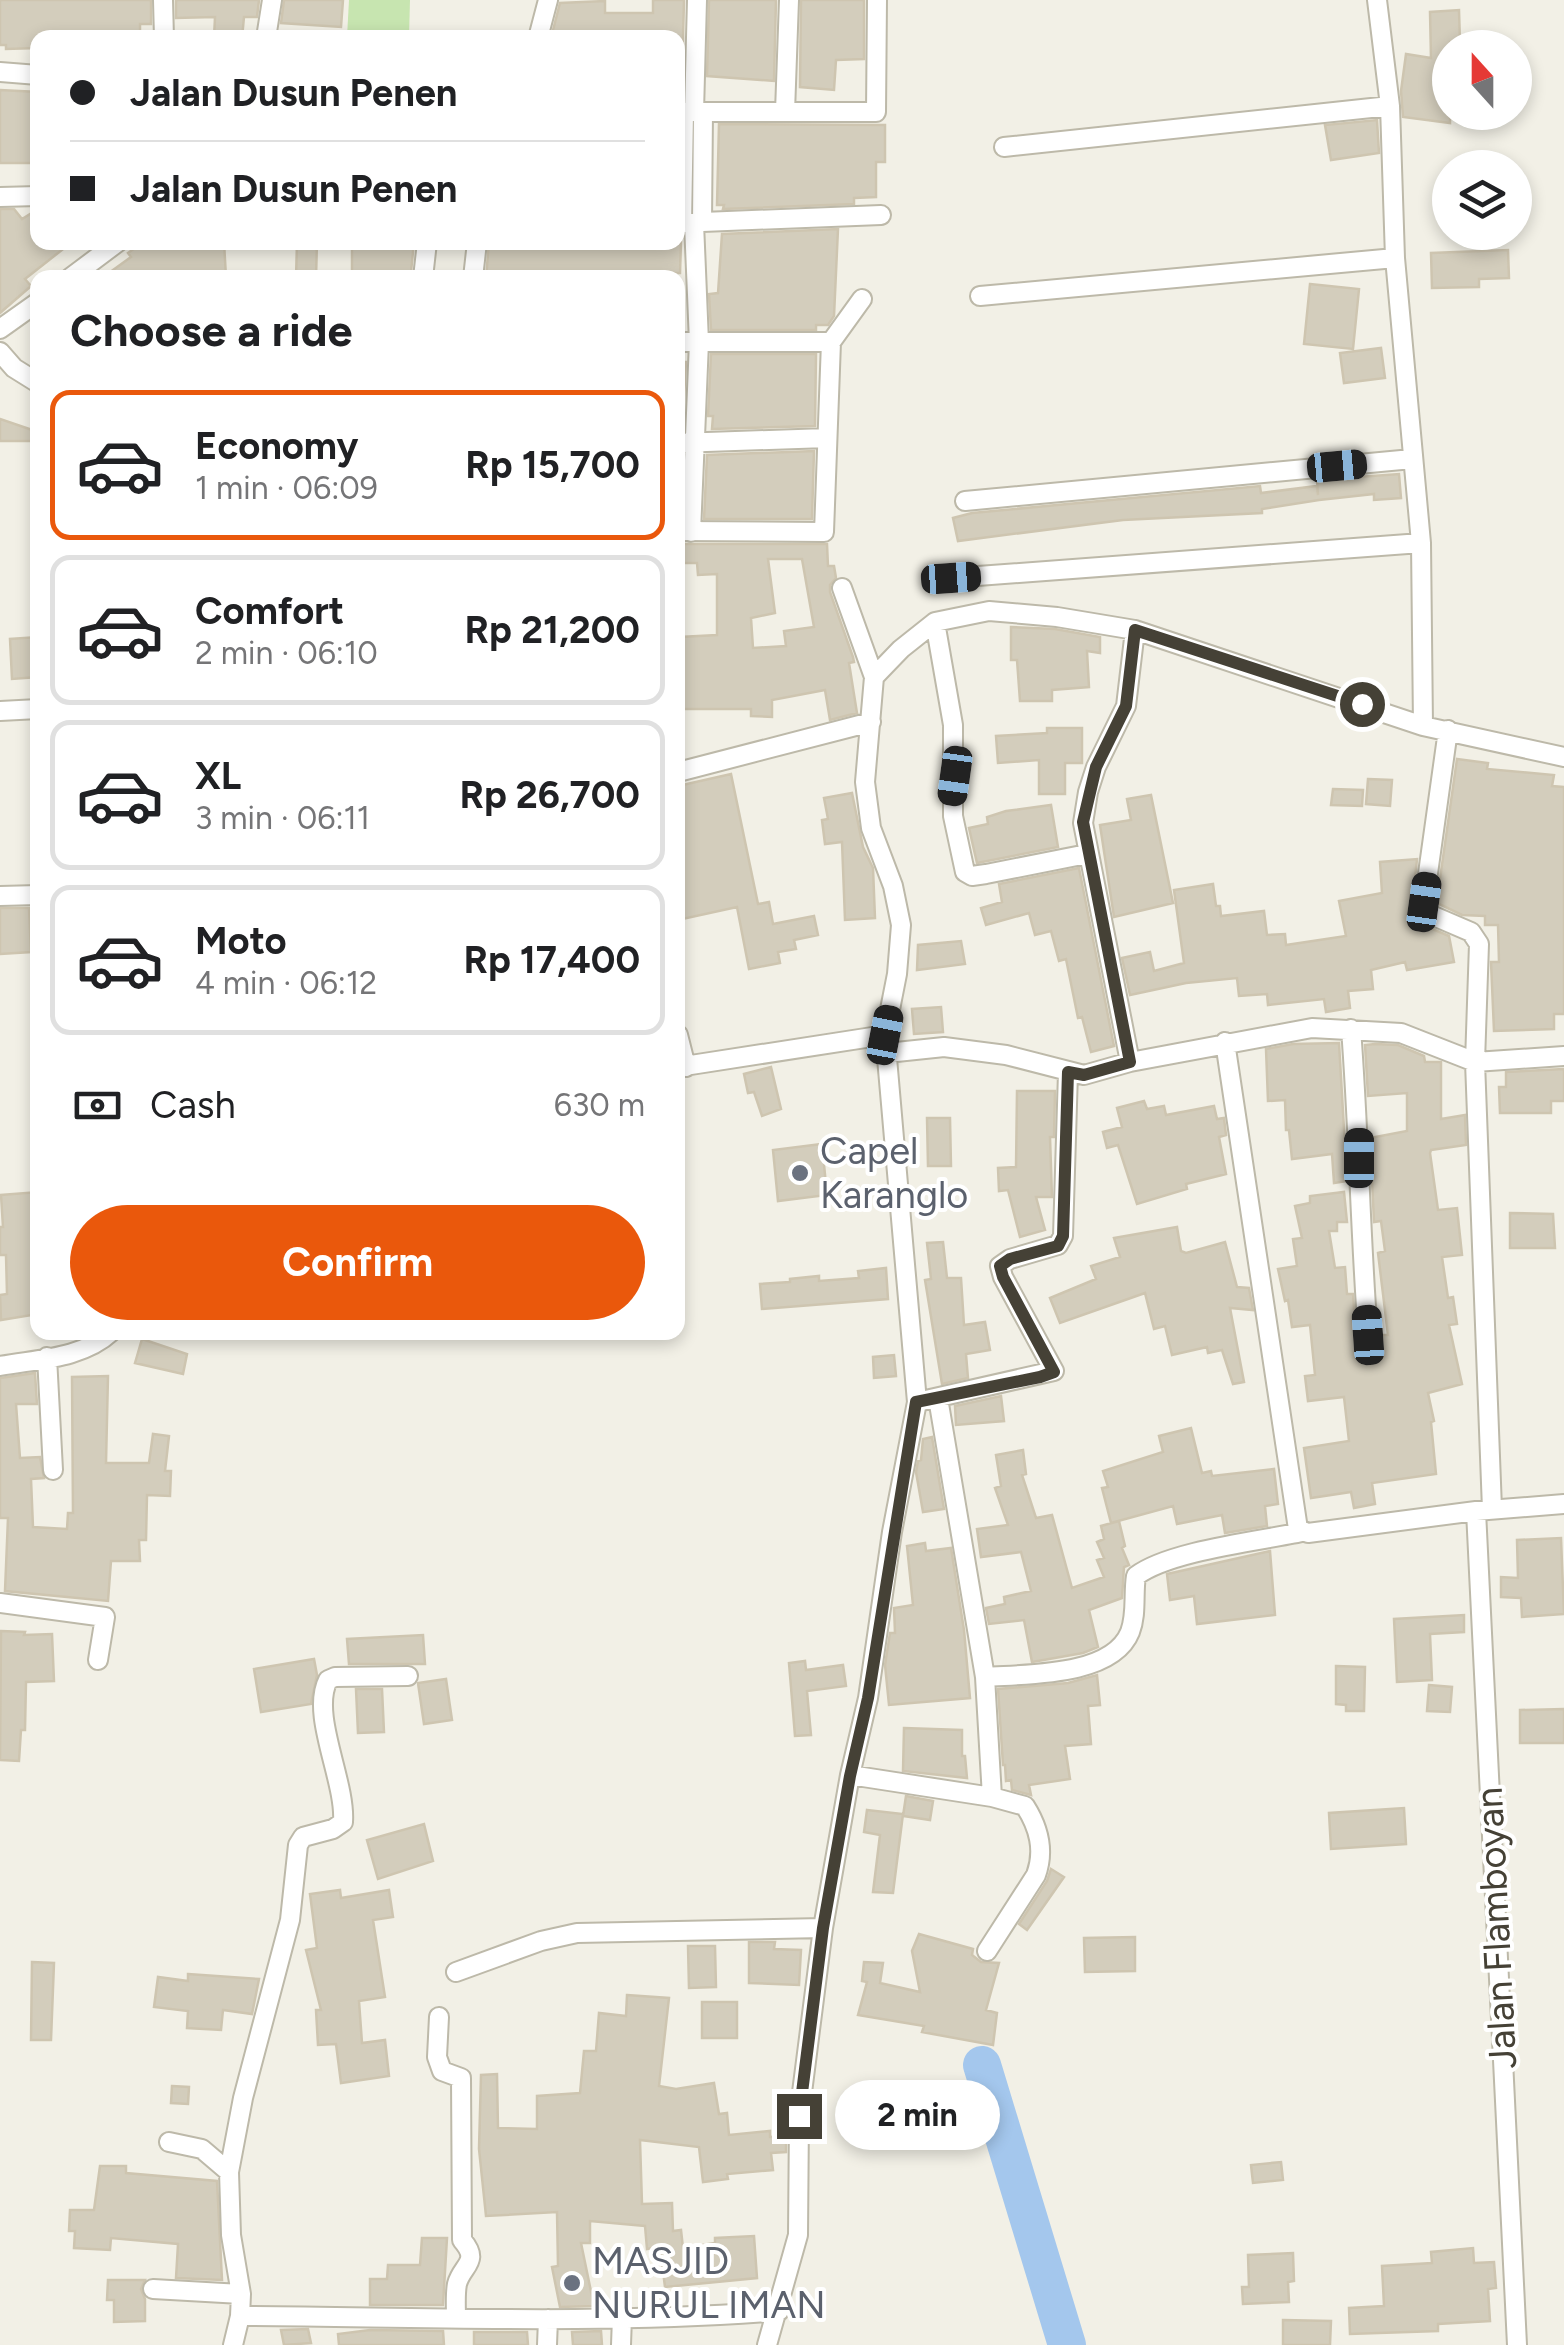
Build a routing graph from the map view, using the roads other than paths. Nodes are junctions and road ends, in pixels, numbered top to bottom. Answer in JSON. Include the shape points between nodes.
{"nodes":[{"id":1,"x":163,"y":0,"type":"edge"},
{"id":2,"x":272,"y":0,"type":"edge"},
{"id":3,"x":548,"y":0,"type":"edge"},
{"id":4,"x":698,"y":0,"type":"edge"},
{"id":5,"x":789,"y":0,"type":"edge"},
{"id":6,"x":877,"y":0,"type":"edge"},
{"id":7,"x":1377,"y":0,"type":"edge"},
{"id":8,"x":164,"y":30,"type":"edge"},
{"id":9,"x":267,"y":30,"type":"edge"},
{"id":10,"x":540,"y":30,"type":"edge"},
{"id":11,"x":0,"y":72,"type":"edge"},
{"id":12,"x":30,"y":74,"type":"edge"},
{"id":13,"x":1390,"y":106,"type":"junction"},
{"id":14,"x":689,"y":112,"type":"edge"},
{"id":15,"x":785,"y":112,"type":"junction"},
{"id":16,"x":1004,"y":147,"type":"dead end"},
{"id":17,"x":30,"y":196,"type":"edge"},
{"id":18,"x":0,"y":197,"type":"edge"},
{"id":19,"x":881,"y":214,"type":"dead end"},
{"id":20,"x":689,"y":223,"type":"edge"},
{"id":21,"x":107,"y":250,"type":"edge"},
{"id":22,"x":1395,"y":258,"type":"junction"},
{"id":23,"x":81,"y":270,"type":"edge"},
{"id":24,"x":980,"y":296,"type":"dead end"},
{"id":25,"x":862,"y":300,"type":"dead end"},
{"id":26,"x":30,"y":308,"type":"edge"},
{"id":27,"x":0,"y":329,"type":"edge"},
{"id":28,"x":685,"y":342,"type":"edge"},
{"id":29,"x":699,"y":342,"type":"junction"},
{"id":30,"x":831,"y":342,"type":"junction"},
{"id":31,"x":0,"y":352,"type":"edge"},
{"id":32,"x":30,"y":378,"type":"edge"},
{"id":33,"x":827,"y":438,"type":"junction"},
{"id":34,"x":685,"y":443,"type":"edge"},
{"id":35,"x":1412,"y":459,"type":"junction"},
{"id":36,"x":964,"y":501,"type":"dead end"},
{"id":37,"x":685,"y":532,"type":"edge"},
{"id":38,"x":1421,"y":543,"type":"junction"},
{"id":39,"x":951,"y":578,"type":"dead end"},
{"id":40,"x":842,"y":588,"type":"dead end"},
{"id":41,"x":930,"y":626,"type":"junction"},
{"id":42,"x":1135,"y":630,"type":"junction"},
{"id":43,"x":874,"y":678,"type":"junction"},
{"id":44,"x":0,"y":710,"type":"edge"},
{"id":45,"x":30,"y":710,"type":"edge"},
{"id":46,"x":871,"y":722,"type":"junction"},
{"id":47,"x":1423,"y":726,"type":"junction"},
{"id":48,"x":1448,"y":730,"type":"junction"},
{"id":49,"x":1564,"y":757,"type":"edge"},
{"id":50,"x":685,"y":770,"type":"edge"},
{"id":51,"x":1087,"y":854,"type":"junction"},
{"id":52,"x":30,"y":895,"type":"edge"},
{"id":53,"x":0,"y":896,"type":"edge"},
{"id":54,"x":1351,"y":1029,"type":"junction"},
{"id":55,"x":1225,"y":1042,"type":"junction"},
{"id":56,"x":886,"y":1044,"type":"junction"},
{"id":57,"x":1564,"y":1056,"type":"edge"},
{"id":58,"x":1130,"y":1062,"type":"junction"},
{"id":59,"x":1475,"y":1062,"type":"junction"},
{"id":60,"x":685,"y":1067,"type":"edge"},
{"id":61,"x":1068,"y":1072,"type":"junction"},
{"id":62,"x":1368,"y":1335,"type":"dead end"},
{"id":63,"x":103,"y":1340,"type":"edge"},
{"id":64,"x":47,"y":1357,"type":"junction"},
{"id":65,"x":0,"y":1366,"type":"edge"},
{"id":66,"x":938,"y":1398,"type":"junction"},
{"id":67,"x":916,"y":1402,"type":"junction"},
{"id":68,"x":53,"y":1470,"type":"dead end"},
{"id":69,"x":1564,"y":1504,"type":"edge"},
{"id":70,"x":1484,"y":1510,"type":"junction"},
{"id":71,"x":1302,"y":1532,"type":"junction"},
{"id":72,"x":0,"y":1603,"type":"edge"},
{"id":73,"x":98,"y":1660,"type":"dead end"},
{"id":74,"x":408,"y":1676,"type":"dead end"},
{"id":75,"x":984,"y":1677,"type":"junction"},
{"id":76,"x":850,"y":1776,"type":"junction"},
{"id":77,"x":992,"y":1797,"type":"junction"},
{"id":78,"x":823,"y":1928,"type":"junction"},
{"id":79,"x":986,"y":1951,"type":"dead end"},
{"id":80,"x":456,"y":1972,"type":"dead end"},
{"id":81,"x":439,"y":2017,"type":"dead end"},
{"id":82,"x":169,"y":2142,"type":"dead end"},
{"id":83,"x":230,"y":2172,"type":"junction"},
{"id":84,"x":152,"y":2289,"type":"dead end"},
{"id":85,"x":241,"y":2294,"type":"junction"},
{"id":86,"x":778,"y":2310,"type":"junction"},
{"id":87,"x":240,"y":2316,"type":"junction"},
{"id":88,"x":622,"y":2317,"type":"junction"},
{"id":89,"x":456,"y":2318,"type":"junction"},
{"id":90,"x":548,"y":2318,"type":"junction"},
{"id":91,"x":232,"y":2345,"type":"edge"},
{"id":92,"x":547,"y":2345,"type":"edge"},
{"id":93,"x":621,"y":2345,"type":"edge"},
{"id":94,"x":768,"y":2345,"type":"edge"},
{"id":95,"x":1516,"y":2345,"type":"edge"}],
"edges":[{"from":1,"to":8,"type":"street"},
{"from":2,"to":9,"type":"street"},
{"from":3,"to":10,"type":"street"},
{"from":4,"to":14,"type":"street"},
{"from":5,"to":15,"type":"street"},
{"from":6,"to":15,"type":"street","via":[[876,112]]},
{"from":7,"to":13,"type":"street"},
{"from":11,"to":12,"type":"street"},
{"from":13,"to":16,"type":"street"},
{"from":13,"to":22,"type":"street"},
{"from":14,"to":15,"type":"street"},
{"from":14,"to":20,"type":"street"},
{"from":17,"to":18,"type":"street"},
{"from":19,"to":20,"type":"street"},
{"from":20,"to":29,"type":"street"},
{"from":21,"to":23,"type":"street"},
{"from":22,"to":24,"type":"street"},
{"from":22,"to":35,"type":"street"},
{"from":25,"to":30,"type":"street"},
{"from":26,"to":27,"type":"street"},
{"from":28,"to":29,"type":"street"},
{"from":29,"to":30,"type":"street"},
{"from":29,"to":34,"type":"street"},
{"from":30,"to":33,"type":"street"},
{"from":31,"to":32,"type":"street"},
{"from":33,"to":34,"type":"street"},
{"from":33,"to":37,"type":"street","via":[[824,532]]},
{"from":35,"to":36,"type":"street"},
{"from":35,"to":38,"type":"street"},
{"from":38,"to":39,"type":"street"},
{"from":38,"to":47,"type":"street"},
{"from":40,"to":43,"type":"street"},
{"from":41,"to":42,"type":"street","via":[[989,611]]},
{"from":41,"to":43,"type":"street"},
{"from":41,"to":51,"type":"street","via":[[953,726],[952,816],[965,872],[986,874]]},
{"from":42,"to":47,"type":"street"},
{"from":42,"to":51,"type":"street","via":[[1126,706],[1088,792]]},
{"from":43,"to":46,"type":"street"},
{"from":44,"to":45,"type":"street"},
{"from":46,"to":50,"type":"street"},
{"from":46,"to":56,"type":"street","via":[[870,828],[901,925]]},
{"from":47,"to":48,"type":"street"},
{"from":48,"to":49,"type":"street"},
{"from":48,"to":59,"type":"street","name":"Jalan Flamboyan","via":[[1424,902],[1429,914],[1471,932],[1479,944]]},
{"from":51,"to":58,"type":"street"},
{"from":52,"to":53,"type":"street"},
{"from":54,"to":55,"type":"street"},
{"from":54,"to":59,"type":"street","via":[[1401,1033]]},
{"from":54,"to":62,"type":"street"},
{"from":55,"to":58,"type":"street"},
{"from":55,"to":71,"type":"street"},
{"from":56,"to":60,"type":"street"},
{"from":56,"to":61,"type":"street","via":[[1006,1056]]},
{"from":56,"to":67,"type":"street"},
{"from":57,"to":59,"type":"street"},
{"from":58,"to":61,"type":"street","via":[[1084,1075]]},
{"from":59,"to":70,"type":"street","name":"Jalan Flamboyan"},
{"from":61,"to":66,"type":"street","via":[[1063,1236],[1058,1246],[1000,1266],[1051,1362],[1046,1375]]},
{"from":63,"to":64,"type":"street"},
{"from":64,"to":65,"type":"street"},
{"from":64,"to":68,"type":"street"},
{"from":66,"to":67,"type":"street"},
{"from":66,"to":75,"type":"street"},
{"from":67,"to":76,"type":"street"},
{"from":69,"to":70,"type":"street"},
{"from":70,"to":71,"type":"street"},
{"from":70,"to":95,"type":"street","name":"Jalan Flamboyan"},
{"from":71,"to":75,"type":"street","via":[[1142,1572],[1136,1576],[1128,1636],[1080,1669]]},
{"from":72,"to":73,"type":"street","via":[[105,1616]]},
{"from":74,"to":83,"type":"street","via":[[335,1677],[324,1687],[342,1822],[298,1845],[290,1920],[242,2098]]},
{"from":75,"to":77,"type":"street"},
{"from":76,"to":77,"type":"street"},
{"from":76,"to":78,"type":"street"},
{"from":77,"to":79,"type":"street","via":[[1025,1806],[1041,1851],[1036,1875]]},
{"from":78,"to":80,"type":"street","via":[[577,1932]]},
{"from":78,"to":86,"type":"street","via":[[799,2116],[798,2235]]},
{"from":81,"to":89,"type":"street","via":[[436,2057],[442,2071],[461,2078],[462,2240],[470,2261],[458,2280]]},
{"from":82,"to":83,"type":"street","via":[[202,2149]]},
{"from":83,"to":85,"type":"street"},
{"from":84,"to":85,"type":"street"},
{"from":85,"to":87,"type":"street"},
{"from":86,"to":88,"type":"street"},
{"from":86,"to":94,"type":"street"},
{"from":87,"to":89,"type":"street"},
{"from":87,"to":91,"type":"street"},
{"from":88,"to":90,"type":"street"},
{"from":88,"to":93,"type":"street"},
{"from":89,"to":90,"type":"street"},
{"from":90,"to":92,"type":"street"}]}
